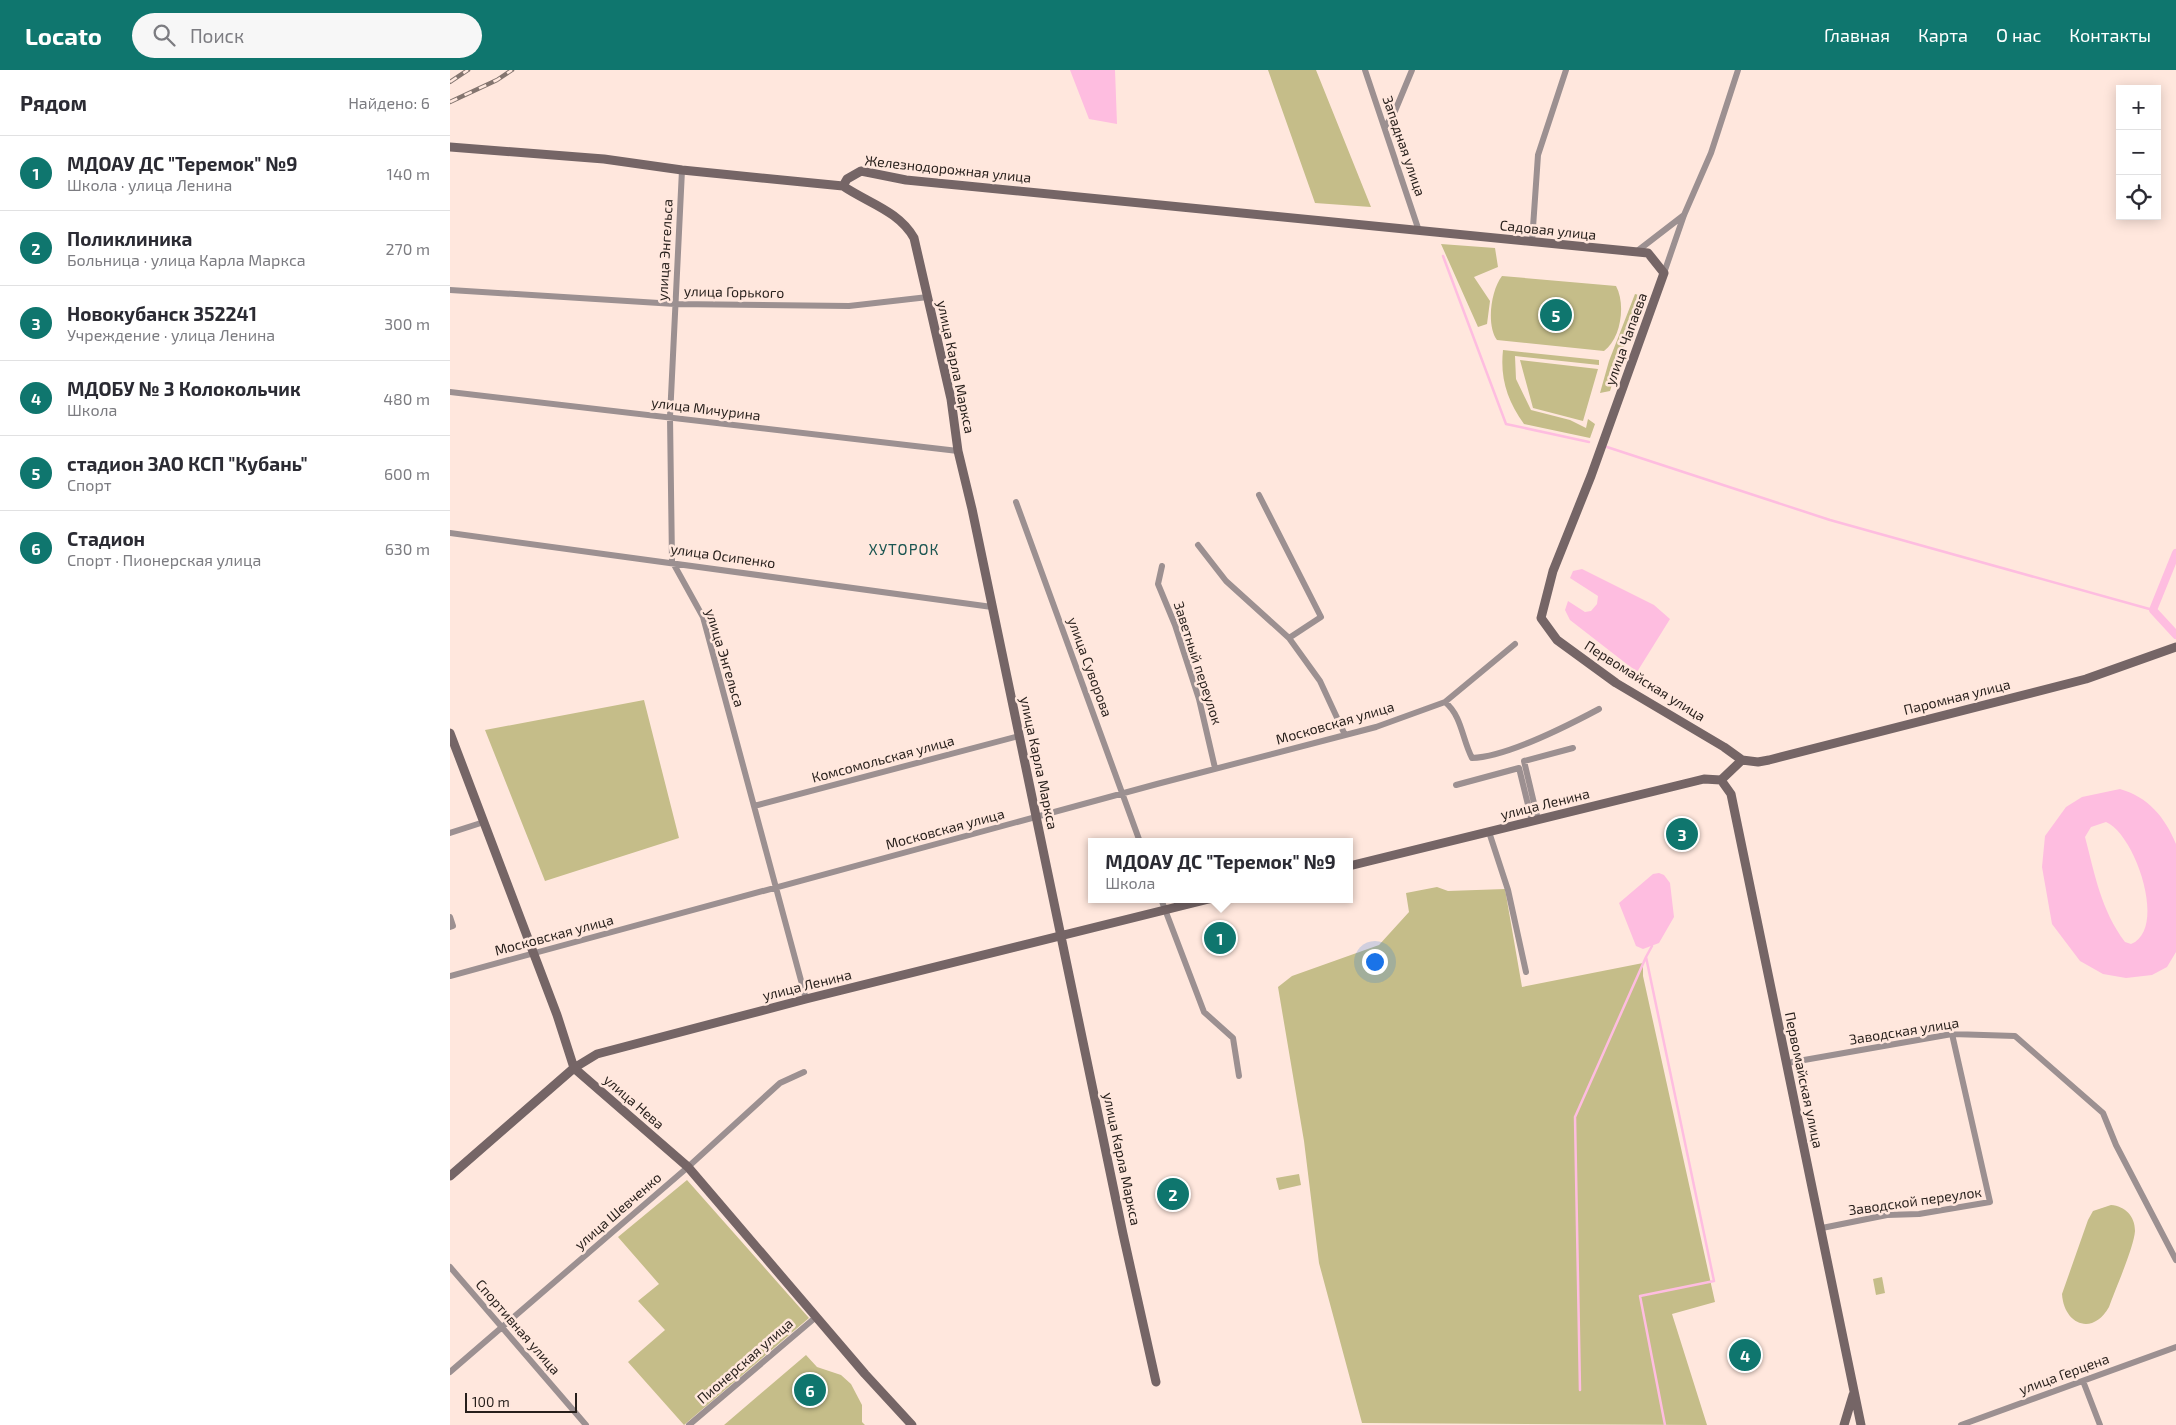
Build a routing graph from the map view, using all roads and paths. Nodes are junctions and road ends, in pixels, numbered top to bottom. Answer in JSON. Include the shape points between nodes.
{"nodes":[{"id":1,"x":1365,"y":70,"type":"edge"},
{"id":2,"x":1412,"y":70,"type":"edge"},
{"id":3,"x":1566,"y":70,"type":"edge"},
{"id":4,"x":1738,"y":70,"type":"edge"},
{"id":5,"x":1385,"y":127,"type":"junction"},
{"id":6,"x":450,"y":147,"type":"edge"},
{"id":7,"x":682,"y":170,"type":"junction"},
{"id":8,"x":844,"y":186,"type":"junction"},
{"id":9,"x":1684,"y":215,"type":"junction"},
{"id":10,"x":1419,"y":231,"type":"junction"},
{"id":11,"x":1532,"y":242,"type":"junction"},
{"id":12,"x":1635,"y":252,"type":"junction"},
{"id":13,"x":1664,"y":273,"type":"junction"},
{"id":14,"x":450,"y":290,"type":"edge"},
{"id":15,"x":928,"y":297,"type":"junction"},
{"id":16,"x":674,"y":304,"type":"junction"},
{"id":17,"x":450,"y":392,"type":"edge"},
{"id":18,"x":670,"y":417,"type":"junction"},
{"id":19,"x":958,"y":451,"type":"junction"},
{"id":20,"x":1258,"y":495,"type":"dead end"},
{"id":21,"x":1016,"y":502,"type":"dead end"},
{"id":22,"x":450,"y":533,"type":"edge"},
{"id":23,"x":1198,"y":545,"type":"dead end"},
{"id":24,"x":672,"y":562,"type":"junction"},
{"id":25,"x":1162,"y":566,"type":"dead end"},
{"id":26,"x":992,"y":607,"type":"junction"},
{"id":27,"x":1542,"y":618,"type":"joint"},
{"id":28,"x":1289,"y":638,"type":"junction"},
{"id":29,"x":1515,"y":644,"type":"dead end"},
{"id":30,"x":2173,"y":648,"type":"edge"},
{"id":31,"x":1445,"y":702,"type":"junction"},
{"id":32,"x":1599,"y":709,"type":"dead end"},
{"id":33,"x":450,"y":733,"type":"edge"},
{"id":34,"x":1345,"y":735,"type":"junction"},
{"id":35,"x":1019,"y":736,"type":"junction"},
{"id":36,"x":1573,"y":748,"type":"dead end"},
{"id":37,"x":1742,"y":760,"type":"junction"},
{"id":38,"x":1215,"y":768,"type":"junction"},
{"id":39,"x":1721,"y":780,"type":"junction"},
{"id":40,"x":1456,"y":785,"type":"dead end"},
{"id":41,"x":1123,"y":794,"type":"junction"},
{"id":42,"x":754,"y":806,"type":"junction"},
{"id":43,"x":1038,"y":818,"type":"junction"},
{"id":44,"x":1535,"y":821,"type":"junction"},
{"id":45,"x":484,"y":822,"type":"junction"},
{"id":46,"x":450,"y":832,"type":"edge"},
{"id":47,"x":1489,"y":832,"type":"junction"},
{"id":48,"x":1139,"y":838,"type":"edge"},
{"id":49,"x":1353,"y":865,"type":"edge"},
{"id":50,"x":776,"y":887,"type":"junction"},
{"id":51,"x":1162,"y":903,"type":"edge"},
{"id":52,"x":1193,"y":903,"type":"edge"},
{"id":53,"x":1165,"y":910,"type":"junction"},
{"id":54,"x":450,"y":917,"type":"edge"},
{"id":55,"x":450,"y":927,"type":"edge"},
{"id":56,"x":1062,"y":937,"type":"junction"},
{"id":57,"x":533,"y":955,"type":"junction"},
{"id":58,"x":1526,"y":972,"type":"dead end"},
{"id":59,"x":450,"y":976,"type":"edge"},
{"id":60,"x":806,"y":999,"type":"junction"},
{"id":61,"x":1952,"y":1034,"type":"junction"},
{"id":62,"x":1787,"y":1063,"type":"junction"},
{"id":63,"x":574,"y":1068,"type":"junction"},
{"id":64,"x":804,"y":1072,"type":"dead end"},
{"id":65,"x":1239,"y":1076,"type":"dead end"},
{"id":66,"x":688,"y":1167,"type":"junction"},
{"id":67,"x":450,"y":1176,"type":"edge"},
{"id":68,"x":1822,"y":1228,"type":"junction"},
{"id":69,"x":2176,"y":1260,"type":"edge"},
{"id":70,"x":450,"y":1267,"type":"edge"},
{"id":71,"x":816,"y":1317,"type":"junction"},
{"id":72,"x":502,"y":1327,"type":"junction"},
{"id":73,"x":2176,"y":1346,"type":"edge"},
{"id":74,"x":450,"y":1372,"type":"edge"},
{"id":75,"x":2083,"y":1381,"type":"junction"},
{"id":76,"x":1156,"y":1382,"type":"dead end"},
{"id":77,"x":1854,"y":1390,"type":"junction"},
{"id":78,"x":586,"y":1425,"type":"edge"},
{"id":79,"x":689,"y":1425,"type":"edge"},
{"id":80,"x":912,"y":1425,"type":"edge"},
{"id":81,"x":1844,"y":1425,"type":"edge"},
{"id":82,"x":1861,"y":1425,"type":"edge"},
{"id":83,"x":1961,"y":1425,"type":"edge"},
{"id":84,"x":2100,"y":1425,"type":"edge"}],
"edges":[{"from":1,"to":5,"type":"street","name":"Западная улица"},
{"from":2,"to":5,"type":"street"},
{"from":3,"to":11,"type":"street","via":[[1538,155]]},
{"from":4,"to":9,"type":"street","name":"улица Чапаева","via":[[1711,153]]},
{"from":5,"to":10,"type":"street","name":"Западная улица"},
{"from":6,"to":7,"type":"main road","via":[[604,159]]},
{"from":7,"to":8,"type":"main road"},
{"from":7,"to":16,"type":"street","name":"улица Энгельса"},
{"from":8,"to":10,"type":"main road","name":"Железнодорожная улица","via":[[847,180],[861,171],[906,180]]},
{"from":8,"to":15,"type":"main road","name":"улица Карла Маркса","via":[[907,225],[918,246]]},
{"from":9,"to":12,"type":"street"},
{"from":9,"to":13,"type":"street","name":"улица Чапаева"},
{"from":10,"to":11,"type":"main road","name":"Садовая улица"},
{"from":11,"to":12,"type":"main road","name":"Садовая улица"},
{"from":12,"to":13,"type":"main road","name":"Садовая улица","via":[[1648,253]]},
{"from":13,"to":27,"type":"main road","name":"улица Чапаева","via":[[1554,571]]},
{"from":14,"to":16,"type":"street","name":"улица Горького"},
{"from":15,"to":16,"type":"street","name":"улица Горького","via":[[849,306]]},
{"from":15,"to":19,"type":"main road","name":"улица Карла Маркса"},
{"from":16,"to":18,"type":"street","name":"улица Энгельса"},
{"from":17,"to":18,"type":"street","name":"улица Мичурина"},
{"from":18,"to":19,"type":"street","name":"улица Мичурина"},
{"from":18,"to":24,"type":"street","name":"улица Энгельса"},
{"from":19,"to":26,"type":"main road","name":"улица Карла Маркса"},
{"from":20,"to":28,"type":"street","via":[[1321,617]]},
{"from":21,"to":41,"type":"street","name":"улица Суворова"},
{"from":22,"to":24,"type":"street","name":"улица Осипенко"},
{"from":23,"to":28,"type":"street","via":[[1226,581]]},
{"from":24,"to":26,"type":"street","name":"улица Осипенко"},
{"from":24,"to":42,"type":"street","name":"улица Энгельса","via":[[703,617]]},
{"from":25,"to":38,"type":"street","name":"Заветный переулок","via":[[1158,584],[1199,699]]},
{"from":26,"to":35,"type":"main road","name":"улица Карла Маркса"},
{"from":27,"to":37,"type":"main road","name":"Первомайская улица","via":[[1557,640],[1616,682]]},
{"from":28,"to":34,"type":"street","via":[[1320,680]]},
{"from":29,"to":31,"type":"street","name":"Московская улица"},
{"from":30,"to":37,"type":"main road","name":"Паромная улица","via":[[2086,679],[1769,760]]},
{"from":31,"to":32,"type":"street","via":[[1453,708],[1472,758],[1484,758],[1527,742]]},
{"from":31,"to":34,"type":"street","name":"Московская улица"},
{"from":33,"to":45,"type":"main road","name":"улица Нева"},
{"from":34,"to":38,"type":"street","name":"Московская улица"},
{"from":35,"to":42,"type":"street","name":"Комсомольская улица"},
{"from":35,"to":43,"type":"main road","name":"улица Карла Маркса"},
{"from":36,"to":44,"type":"street","via":[[1524,761]]},
{"from":37,"to":39,"type":"main road"},
{"from":38,"to":41,"type":"street","name":"Московская улица"},
{"from":39,"to":44,"type":"main road","name":"улица Ленина","via":[[1704,779]]},
{"from":39,"to":62,"type":"main road","name":"Первомайская улица","via":[[1731,794]]},
{"from":40,"to":44,"type":"street","via":[[1520,768]]},
{"from":41,"to":43,"type":"street","name":"Московская улица"},
{"from":41,"to":48,"type":"street","name":"улица Суворова"},
{"from":42,"to":50,"type":"street","name":"улица Энгельса"},
{"from":43,"to":50,"type":"street","name":"Московская улица"},
{"from":43,"to":56,"type":"main road","name":"улица Карла Маркса"},
{"from":44,"to":47,"type":"main road","name":"улица Ленина"},
{"from":45,"to":46,"type":"street"},
{"from":45,"to":57,"type":"main road","name":"улица Нева"},
{"from":47,"to":49,"type":"main road","name":"улица Ленина"},
{"from":47,"to":58,"type":"street","via":[[1508,890]]},
{"from":50,"to":57,"type":"street","name":"Московская улица"},
{"from":50,"to":60,"type":"street","name":"улица Энгельса"},
{"from":51,"to":53,"type":"street"},
{"from":52,"to":53,"type":"main road","name":"улица Ленина"},
{"from":53,"to":56,"type":"main road","name":"улица Ленина"},
{"from":53,"to":65,"type":"street","via":[[1204,1012],[1233,1038]]},
{"from":54,"to":55,"type":"street","via":[[453,926]]},
{"from":56,"to":60,"type":"main road","name":"улица Ленина"},
{"from":56,"to":76,"type":"main road","name":"улица Карла Маркса"},
{"from":57,"to":59,"type":"street","name":"Московская улица"},
{"from":57,"to":63,"type":"main road","name":"улица Нева"},
{"from":60,"to":63,"type":"main road","name":"улица Ленина","via":[[597,1054]]},
{"from":61,"to":62,"type":"street","name":"Заводская улица"},
{"from":61,"to":68,"type":"street","name":"Заводской переулок","via":[[1990,1202],[1919,1214],[1887,1215]]},
{"from":61,"to":69,"type":"street","name":"Заводская улица","via":[[2015,1036],[2103,1113],[2116,1145]]},
{"from":62,"to":68,"type":"main road","name":"Первомайская улица"},
{"from":63,"to":66,"type":"main road","name":"улица Нева"},
{"from":63,"to":67,"type":"main road","name":"улица Ленина"},
{"from":64,"to":66,"type":"street","name":"улица Шевченко","via":[[780,1083]]},
{"from":66,"to":71,"type":"main road","name":"улица Нева"},
{"from":66,"to":72,"type":"street","name":"улица Шевченко"},
{"from":68,"to":77,"type":"main road","name":"Первомайская улица"},
{"from":70,"to":72,"type":"street","name":"Спортивная улица"},
{"from":71,"to":79,"type":"street","name":"Пионерская улица"},
{"from":71,"to":80,"type":"main road","name":"улица Нева"},
{"from":72,"to":74,"type":"street","name":"улица Шевченко"},
{"from":72,"to":78,"type":"street","name":"Спортивная улица"},
{"from":73,"to":75,"type":"street","name":"улица Герцена"},
{"from":75,"to":83,"type":"street","name":"улица Герцена"},
{"from":75,"to":84,"type":"street"},
{"from":77,"to":81,"type":"main road","name":"Первомайская улица"},
{"from":77,"to":82,"type":"main road","name":"Первомайская улица"}]}
